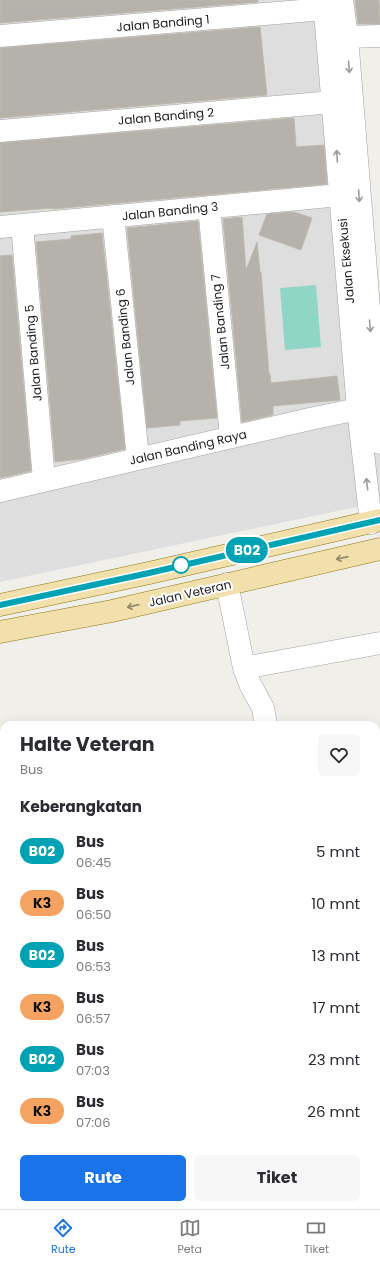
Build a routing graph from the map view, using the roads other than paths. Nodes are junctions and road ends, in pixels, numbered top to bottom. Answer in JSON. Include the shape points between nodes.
{"nodes":[{"id":1,"x":331,"y":3,"type":"edge"},
{"id":2,"x":0,"y":36,"type":"edge"},
{"id":3,"x":380,"y":36,"type":"edge"},
{"id":4,"x":347,"y":37,"type":"junction"},
{"id":5,"x":333,"y":102,"type":"junction"},
{"id":6,"x":0,"y":131,"type":"edge"},
{"id":7,"x":340,"y":195,"type":"junction"},
{"id":8,"x":209,"y":207,"type":"junction"},
{"id":9,"x":113,"y":216,"type":"junction"},
{"id":10,"x":22,"y":225,"type":"junction"},
{"id":11,"x":0,"y":227,"type":"edge"},
{"id":12,"x":367,"y":409,"type":"junction"},
{"id":13,"x":231,"y":437,"type":"junction"},
{"id":14,"x":380,"y":443,"type":"edge"},
{"id":15,"x":138,"y":458,"type":"junction"},
{"id":16,"x":44,"y":480,"type":"junction"},
{"id":17,"x":0,"y":491,"type":"edge"},
{"id":18,"x":376,"y":522,"type":"edge"},
{"id":19,"x":380,"y":549,"type":"edge"},
{"id":20,"x":149,"y":573,"type":"junction"},
{"id":21,"x":227,"y":584,"type":"junction"},
{"id":22,"x":156,"y":600,"type":"junction"},
{"id":23,"x":0,"y":605,"type":"edge"},
{"id":24,"x":0,"y":632,"type":"edge"},
{"id":25,"x":380,"y":643,"type":"edge"},
{"id":26,"x":244,"y":668,"type":"junction"},
{"id":27,"x":265,"y":721,"type":"edge"}],
"edges":[{"from":1,"to":2,"type":"street","name":"Jalan Banding 1"},
{"from":1,"to":4,"type":"street","name":"Jalan Eksekusi"},
{"from":1,"to":5,"type":"street","name":"Jalan Eksekusi"},
{"from":3,"to":4,"type":"street"},
{"from":4,"to":12,"type":"street","name":"Jalan Eksekusi","one_way":true},
{"from":5,"to":6,"type":"street","name":"Jalan Banding 2"},
{"from":7,"to":5,"type":"street","name":"Jalan Eksekusi","one_way":true},
{"from":7,"to":8,"type":"street","name":"Jalan Banding 3"},
{"from":7,"to":12,"type":"street","name":"Jalan Eksekusi"},
{"from":8,"to":9,"type":"street","name":"Jalan Banding 3"},
{"from":8,"to":13,"type":"street","name":"Jalan Banding 7"},
{"from":9,"to":10,"type":"street","name":"Jalan Banding 3"},
{"from":9,"to":15,"type":"street","name":"Jalan Banding 6"},
{"from":10,"to":11,"type":"street","name":"Jalan Banding 3"},
{"from":10,"to":16,"type":"street","name":"Jalan Banding 5"},
{"from":12,"to":13,"type":"street","name":"Jalan Banding Raya"},
{"from":12,"to":14,"type":"street","name":"Jalan Eksekusi"},
{"from":18,"to":12,"type":"street","name":"Jalan Eksekusi","one_way":true},
{"from":13,"to":15,"type":"street","name":"Jalan Banding Raya"},
{"from":15,"to":16,"type":"street","name":"Jalan Banding Raya"},
{"from":16,"to":17,"type":"street","name":"Jalan Banding Raya"},
{"from":18,"to":20,"type":"main road"},
{"from":19,"to":21,"type":"main road","name":"Jalan Veteran","one_way":true},
{"from":20,"to":22,"type":"main road"},
{"from":20,"to":23,"type":"main road"},
{"from":21,"to":22,"type":"main road","name":"Jalan Veteran"},
{"from":21,"to":26,"type":"street"},
{"from":22,"to":24,"type":"main road","name":"Jalan Veteran","one_way":true},
{"from":25,"to":26,"type":"street"},
{"from":26,"to":27,"type":"street","via":[[263,708]]}]}
